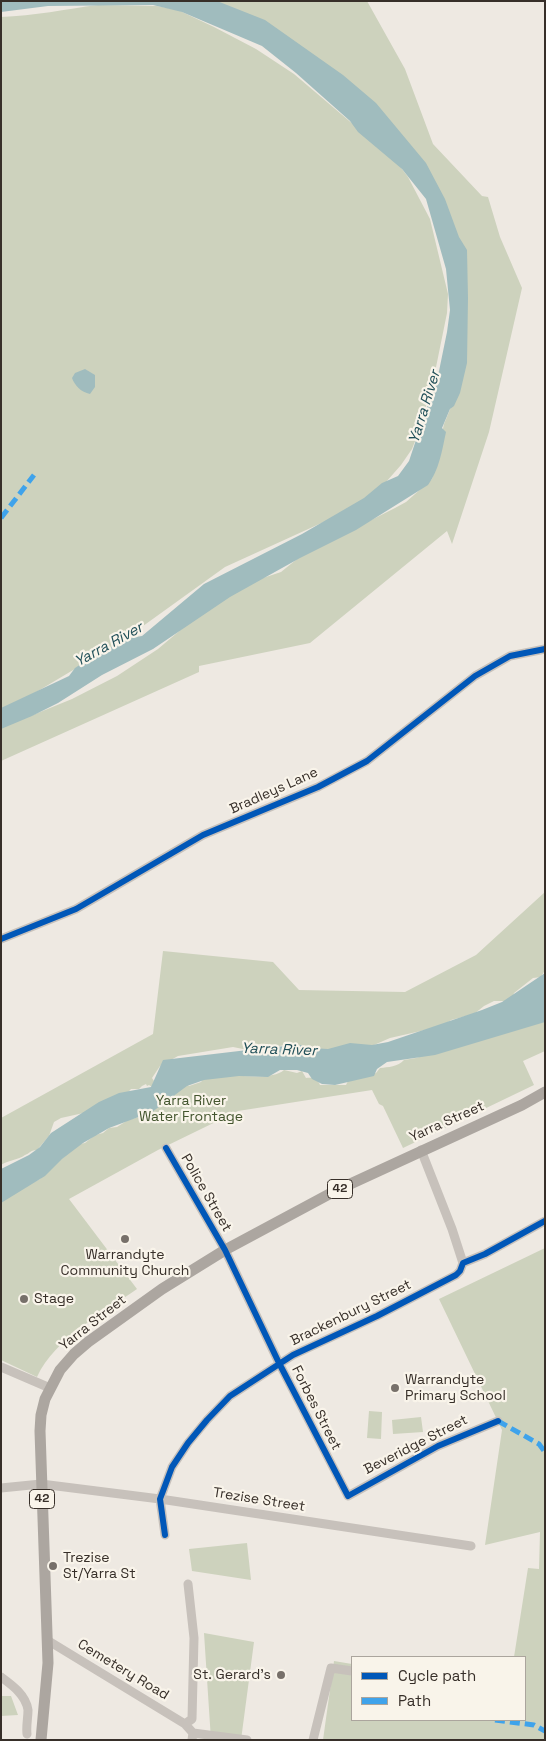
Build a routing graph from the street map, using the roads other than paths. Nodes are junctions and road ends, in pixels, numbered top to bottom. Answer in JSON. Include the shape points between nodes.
{"nodes":[{"id":1,"x":545,"y":649,"type":"edge"},
{"id":2,"x":1,"y":939,"type":"edge"},
{"id":3,"x":545,"y":1092,"type":"edge"},
{"id":4,"x":166,"y":1148,"type":"dead end"},
{"id":5,"x":421,"y":1150,"type":"junction"},
{"id":6,"x":545,"y":1222,"type":"edge"},
{"id":7,"x":225,"y":1250,"type":"junction"},
{"id":8,"x":463,"y":1263,"type":"junction"},
{"id":9,"x":279,"y":1363,"type":"junction"},
{"id":10,"x":1,"y":1367,"type":"edge"},
{"id":11,"x":262,"y":1374,"type":"junction"},
{"id":12,"x":288,"y":1380,"type":"junction"},
{"id":13,"x":50,"y":1388,"type":"junction"},
{"id":14,"x":498,"y":1421,"type":"dead end"},
{"id":15,"x":42,"y":1484,"type":"junction"},
{"id":16,"x":1,"y":1488,"type":"edge"},
{"id":17,"x":348,"y":1496,"type":"joint"},
{"id":18,"x":160,"y":1499,"type":"junction"},
{"id":19,"x":164,"y":1535,"type":"dead end"},
{"id":20,"x":471,"y":1546,"type":"dead end"},
{"id":21,"x":188,"y":1584,"type":"dead end"},
{"id":22,"x":47,"y":1640,"type":"junction"},
{"id":23,"x":351,"y":1671,"type":"edge"},
{"id":24,"x":1,"y":1677,"type":"edge"},
{"id":25,"x":185,"y":1724,"type":"junction"},
{"id":26,"x":43,"y":1727,"type":"junction"},
{"id":27,"x":193,"y":1736,"type":"edge"},
{"id":28,"x":26,"y":1737,"type":"edge"},
{"id":29,"x":41,"y":1740,"type":"edge"},
{"id":30,"x":247,"y":1740,"type":"edge"},
{"id":31,"x":313,"y":1740,"type":"edge"}],
"edges":[{"from":1,"to":2,"type":"street","name":"Bradleys Lane","via":[[510,656],[475,676],[368,761],[318,787],[203,835],[76,909]]},
{"from":3,"to":5,"type":"main road","name":"Yarra Street","number":"42"},
{"from":4,"to":7,"type":"street","name":"Police Street"},
{"from":5,"to":7,"type":"main road","name":"Yarra Street","number":"42","via":[[335,1191]]},
{"from":5,"to":8,"type":"street"},
{"from":6,"to":8,"type":"street","name":"Brackenbury Street"},
{"from":7,"to":9,"type":"street","name":"Forbes Street"},
{"from":7,"to":13,"type":"main road","name":"Yarra Street","number":"42","via":[[88,1342],[60,1370]]},
{"from":8,"to":9,"type":"street","name":"Brackenbury Street","via":[[456,1275]]},
{"from":9,"to":11,"type":"street","name":"Brackenbury Street"},
{"from":9,"to":12,"type":"street","name":"Forbes Street"},
{"from":10,"to":13,"type":"street"},
{"from":11,"to":12,"type":"street","via":[[277,1374]]},
{"from":11,"to":18,"type":"street","name":"Brackenbury Street","via":[[230,1396],[188,1443],[172,1467]]},
{"from":12,"to":17,"type":"street","name":"Forbes Street"},
{"from":13,"to":15,"type":"main road","name":"Yarra Street","number":"42","via":[[41,1415]]},
{"from":14,"to":17,"type":"street","name":"Beveridge Street","via":[[438,1446]]},
{"from":15,"to":16,"type":"street","name":"Trezise Street"},
{"from":15,"to":18,"type":"street","name":"Trezise Street"},
{"from":15,"to":22,"type":"main road","name":"Yarra Street","number":"42"},
{"from":18,"to":19,"type":"street","name":"Brackenbury Street"},
{"from":18,"to":20,"type":"street","name":"Trezise Street"},
{"from":21,"to":25,"type":"street","via":[[194,1638],[192,1719]]},
{"from":22,"to":25,"type":"street","name":"Cemetery Road"},
{"from":22,"to":26,"type":"main road","name":"Yarra Street","number":"42"},
{"from":23,"to":31,"type":"street","via":[[331,1668]]},
{"from":24,"to":28,"type":"street","via":[[18,1691],[26,1703]]},
{"from":25,"to":27,"type":"street"},
{"from":26,"to":28,"type":"street","via":[[30,1730]]},
{"from":26,"to":29,"type":"main road","name":"Yarra Street","number":"42"},
{"from":27,"to":30,"type":"street"},
{"from":28,"to":29,"type":"street","name":"Yarra Street"}]}
